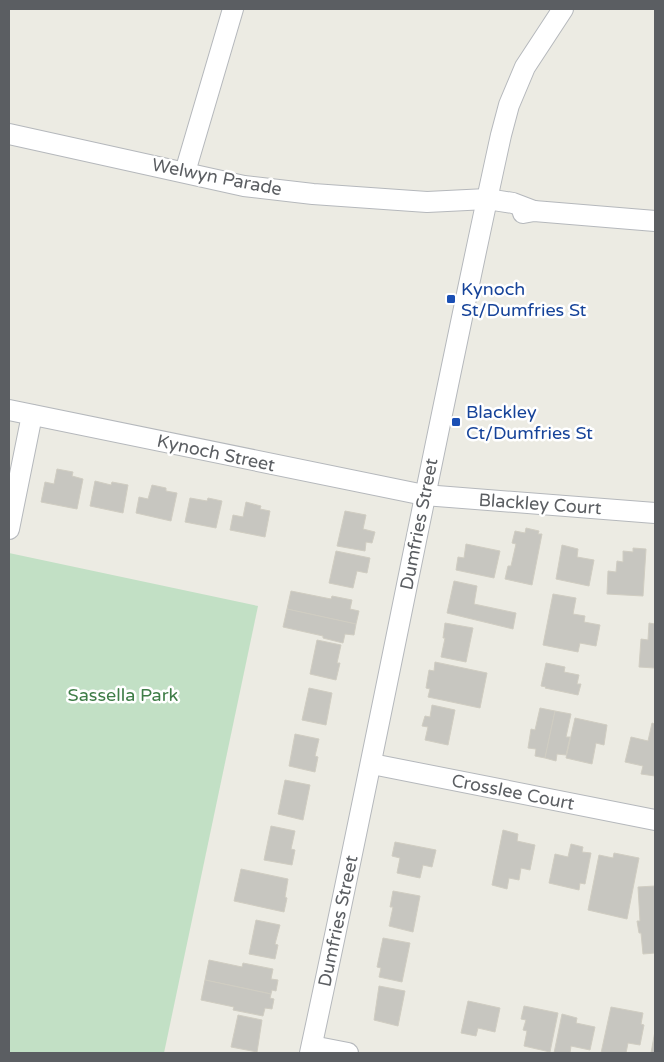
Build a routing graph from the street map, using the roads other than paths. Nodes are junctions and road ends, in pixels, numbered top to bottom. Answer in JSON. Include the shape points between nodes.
{"nodes":[{"id":1,"x":233,"y":9,"type":"edge"},
{"id":2,"x":563,"y":9,"type":"edge"},
{"id":3,"x":9,"y":134,"type":"edge"},
{"id":4,"x":185,"y":172,"type":"junction"},
{"id":5,"x":486,"y":207,"type":"junction"},
{"id":6,"x":655,"y":221,"type":"edge"},
{"id":7,"x":9,"y":410,"type":"edge"},
{"id":8,"x":32,"y":415,"type":"junction"},
{"id":9,"x":424,"y":495,"type":"junction"},
{"id":10,"x":655,"y":513,"type":"edge"},
{"id":11,"x":9,"y":529,"type":"edge"},
{"id":12,"x":372,"y":764,"type":"junction"},
{"id":13,"x":655,"y":820,"type":"edge"},
{"id":14,"x":311,"y":1049,"type":"edge"},
{"id":15,"x":348,"y":1053,"type":"edge"}],
"edges":[{"from":1,"to":4,"type":"street"},
{"from":2,"to":5,"type":"street","name":"Dumfries Street","via":[[525,67],[516,88],[503,127]]},
{"from":3,"to":4,"type":"street","name":"Welwyn Parade"},
{"from":4,"to":5,"type":"street","name":"Welwyn Parade","via":[[275,190],[427,202],[476,198]]},
{"from":5,"to":6,"type":"street","name":"Welwyn Parade","via":[[513,203],[534,210]]},
{"from":5,"to":9,"type":"street","name":"Dumfries Street"},
{"from":7,"to":8,"type":"street","name":"Kynoch Street"},
{"from":8,"to":9,"type":"street","name":"Kynoch Street"},
{"from":8,"to":11,"type":"street"},
{"from":9,"to":10,"type":"street","name":"Blackley Court"},
{"from":9,"to":12,"type":"street","name":"Dumfries Street"},
{"from":12,"to":13,"type":"street","name":"Crosslee Court"},
{"from":12,"to":14,"type":"street","name":"Dumfries Street"},
{"from":14,"to":15,"type":"street"}]}
